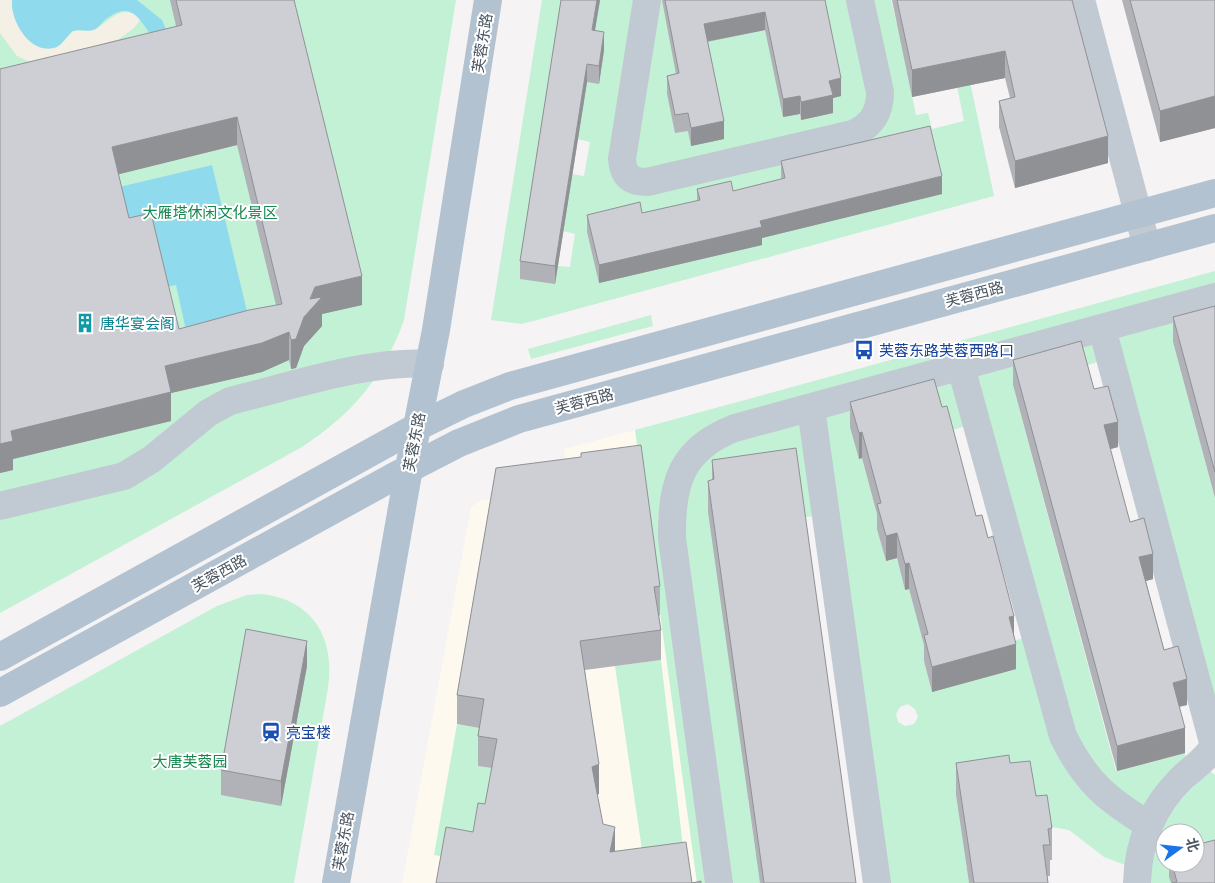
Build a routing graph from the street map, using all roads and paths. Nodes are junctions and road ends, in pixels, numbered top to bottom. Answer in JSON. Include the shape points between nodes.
{"nodes":[{"id":1,"x":488,"y":0,"type":"edge"},
{"id":2,"x":647,"y":0,"type":"edge"},
{"id":3,"x":860,"y":0,"type":"edge"},
{"id":4,"x":1081,"y":0,"type":"edge"},
{"id":5,"x":1215,"y":193,"type":"edge"},
{"id":6,"x":1138,"y":214,"type":"junction"},
{"id":7,"x":1215,"y":228,"type":"edge"},
{"id":8,"x":1147,"y":247,"type":"junction"},
{"id":9,"x":1215,"y":297,"type":"edge"},
{"id":10,"x":1102,"y":328,"type":"junction"},
{"id":11,"x":430,"y":364,"type":"junction"},
{"id":12,"x":961,"y":367,"type":"junction"},
{"id":13,"x":812,"y":408,"type":"junction"},
{"id":14,"x":418,"y":427,"type":"junction"},
{"id":15,"x":409,"y":468,"type":"junction"},
{"id":16,"x":0,"y":506,"type":"edge"},
{"id":17,"x":0,"y":656,"type":"edge"},
{"id":18,"x":0,"y":693,"type":"edge"},
{"id":19,"x":1214,"y":745,"type":"edge"},
{"id":20,"x":1149,"y":825,"type":"junction"},
{"id":21,"x":336,"y":883,"type":"edge"},
{"id":22,"x":719,"y":883,"type":"edge"},
{"id":23,"x":877,"y":883,"type":"edge"},
{"id":24,"x":1137,"y":883,"type":"edge"}],
"edges":[{"from":1,"to":11,"type":"main road","name":"芙蓉东路"},
{"from":2,"to":3,"type":"street","via":[[622,159],[623,169],[636,182],[843,136],[865,128],[875,118],[880,106],[880,92]]},
{"from":4,"to":6,"type":"street"},
{"from":5,"to":6,"type":"main road"},
{"from":6,"to":8,"type":"street"},
{"from":6,"to":14,"type":"main road","via":[[510,386]]},
{"from":7,"to":8,"type":"main road","name":"芙蓉西路"},
{"from":8,"to":15,"type":"main road","name":"芙蓉西路","via":[[519,419]]},
{"from":9,"to":10,"type":"street"},
{"from":10,"to":12,"type":"street"},
{"from":10,"to":19,"type":"street"},
{"from":11,"to":14,"type":"main road","name":"芙蓉东路"},
{"from":11,"to":16,"type":"street","via":[[403,362],[377,366],[230,401],[208,413],[152,459],[124,476]]},
{"from":12,"to":13,"type":"street"},
{"from":12,"to":20,"type":"street","via":[[1063,736],[1076,763],[1095,786],[1120,808]]},
{"from":13,"to":22,"type":"street","via":[[735,428],[705,443],[688,461],[671,505],[672,538]]},
{"from":13,"to":23,"type":"street"},
{"from":14,"to":15,"type":"main road","name":"芙蓉东路"},
{"from":14,"to":17,"type":"main road"},
{"from":15,"to":18,"type":"main road","name":"芙蓉西路"},
{"from":15,"to":21,"type":"main road","name":"芙蓉东路"},
{"from":19,"to":20,"type":"street","via":[[1169,793]]},
{"from":20,"to":24,"type":"street"}]}
